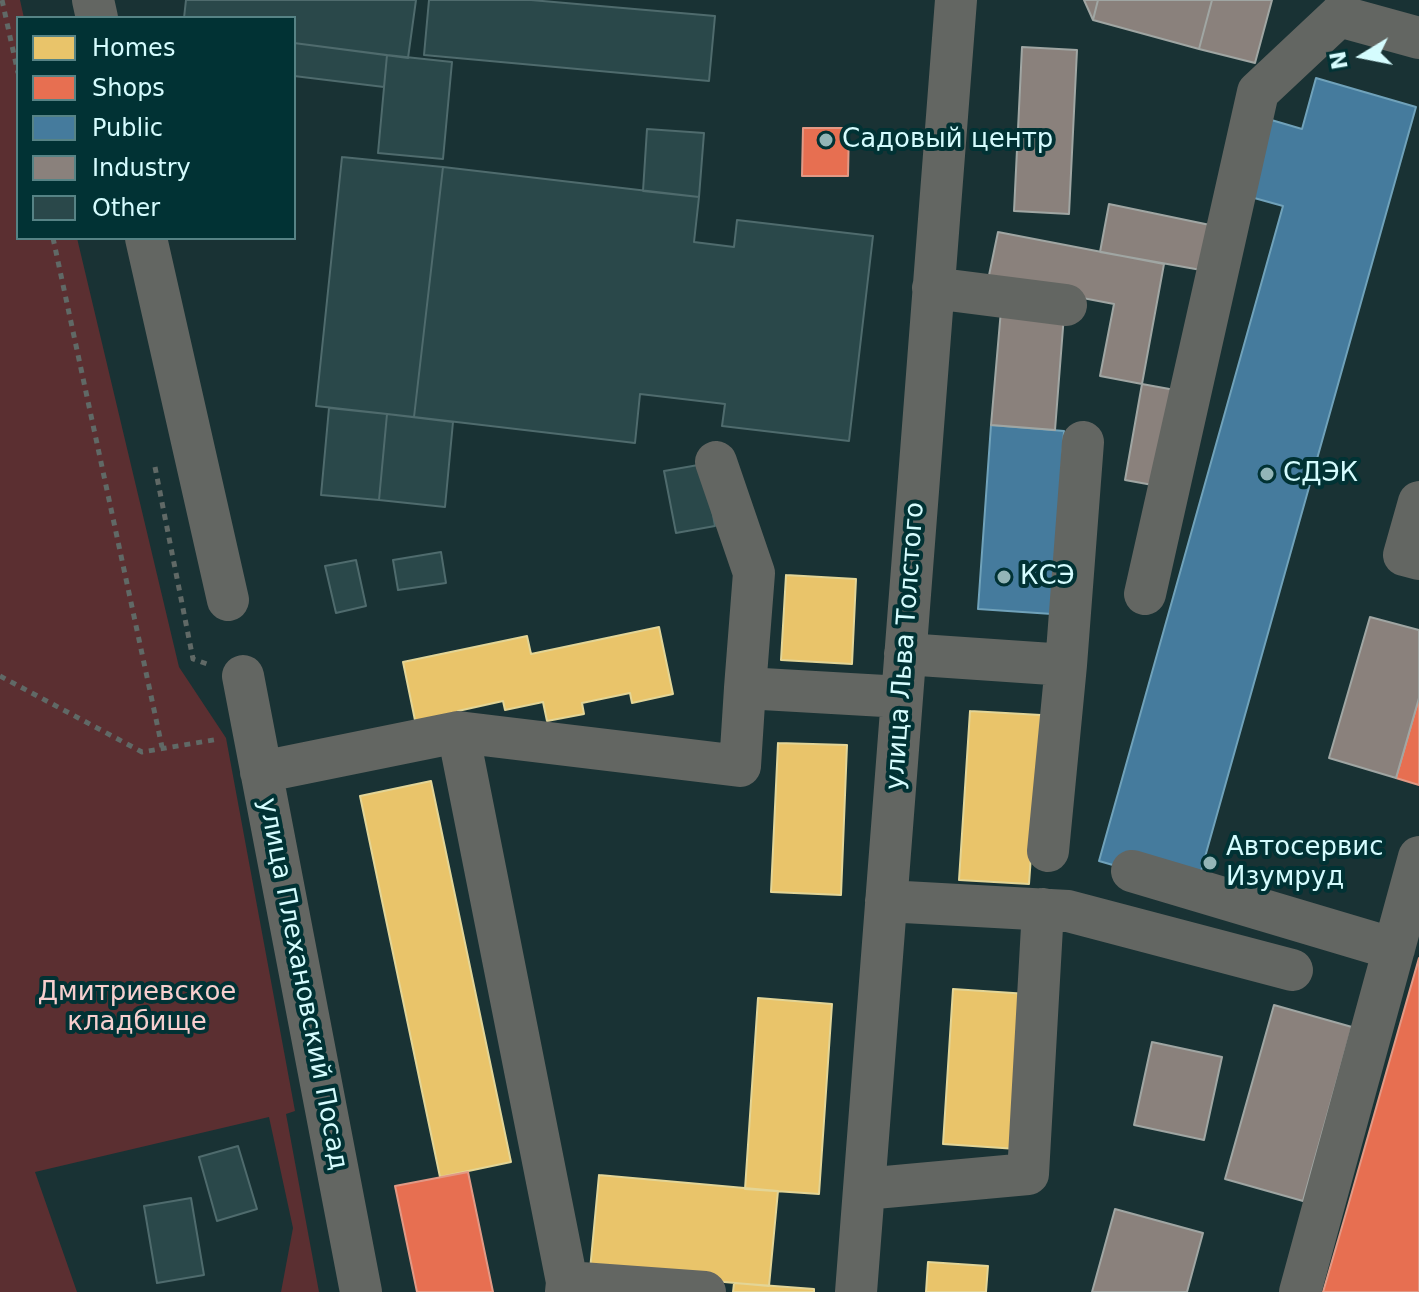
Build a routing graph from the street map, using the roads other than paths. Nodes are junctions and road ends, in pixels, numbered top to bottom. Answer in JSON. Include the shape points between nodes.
{"nodes":[{"id":1,"x":956,"y":0,"type":"edge"},
{"id":2,"x":1419,"y":38,"type":"edge"},
{"id":3,"x":146,"y":240,"type":"edge"},
{"id":4,"x":933,"y":288,"type":"junction"},
{"id":5,"x":1066,"y":305,"type":"dead end"},
{"id":6,"x":1083,"y":442,"type":"dead end"},
{"id":7,"x":716,"y":462,"type":"dead end"},
{"id":8,"x":1419,"y":502,"type":"edge"},
{"id":9,"x":1419,"y":559,"type":"edge"},
{"id":10,"x":1145,"y":594,"type":"dead end"},
{"id":11,"x":228,"y":600,"type":"dead end"},
{"id":12,"x":905,"y":654,"type":"junction"},
{"id":13,"x":1066,"y":665,"type":"junction"},
{"id":14,"x":243,"y":676,"type":"dead end"},
{"id":15,"x":745,"y":688,"type":"junction"},
{"id":16,"x":902,"y":697,"type":"junction"},
{"id":17,"x":458,"y":732,"type":"junction"},
{"id":18,"x":261,"y":772,"type":"junction"},
{"id":19,"x":1048,"y":851,"type":"dead end"},
{"id":20,"x":1419,"y":857,"type":"edge"},
{"id":21,"x":1132,"y":871,"type":"dead end"},
{"id":22,"x":886,"y":901,"type":"junction"},
{"id":23,"x":1043,"y":909,"type":"junction"},
{"id":24,"x":1394,"y":949,"type":"junction"},
{"id":25,"x":1292,"y":970,"type":"dead end"},
{"id":26,"x":864,"y":1189,"type":"junction"},
{"id":27,"x":566,"y":1287,"type":"edge"},
{"id":28,"x":361,"y":1292,"type":"edge"},
{"id":29,"x":705,"y":1292,"type":"edge"},
{"id":30,"x":856,"y":1292,"type":"edge"},
{"id":31,"x":1300,"y":1292,"type":"edge"}],
"edges":[{"from":1,"to":4,"type":"street","name":"улица Льва Толстого"},
{"from":2,"to":10,"type":"street","via":[[1339,16],[1258,92]]},
{"from":3,"to":11,"type":"street"},
{"from":4,"to":5,"type":"street"},
{"from":4,"to":12,"type":"street","name":"улица Льва Толстого"},
{"from":6,"to":13,"type":"street"},
{"from":7,"to":15,"type":"street","via":[[754,573]]},
{"from":8,"to":9,"type":"street","via":[[1404,555]]},
{"from":12,"to":13,"type":"street"},
{"from":12,"to":16,"type":"street","name":"улица Льва Толстого"},
{"from":13,"to":19,"type":"street"},
{"from":14,"to":18,"type":"street","name":"улица Плехановский Посад"},
{"from":15,"to":16,"type":"street"},
{"from":15,"to":17,"type":"street","via":[[740,766]]},
{"from":16,"to":22,"type":"street","name":"улица Льва Толстого"},
{"from":17,"to":18,"type":"street"},
{"from":17,"to":27,"type":"street"},
{"from":18,"to":28,"type":"street","name":"улица Плехановский Посад"},
{"from":20,"to":24,"type":"street"},
{"from":21,"to":24,"type":"street"},
{"from":22,"to":23,"type":"street"},
{"from":22,"to":26,"type":"street","name":"улица Льва Толстого"},
{"from":23,"to":25,"type":"street","via":[[1068,911]]},
{"from":23,"to":26,"type":"street","via":[[1028,1174]]},
{"from":24,"to":31,"type":"street"},
{"from":26,"to":30,"type":"street","name":"улица Льва Толстого"},
{"from":27,"to":29,"type":"street"}]}
